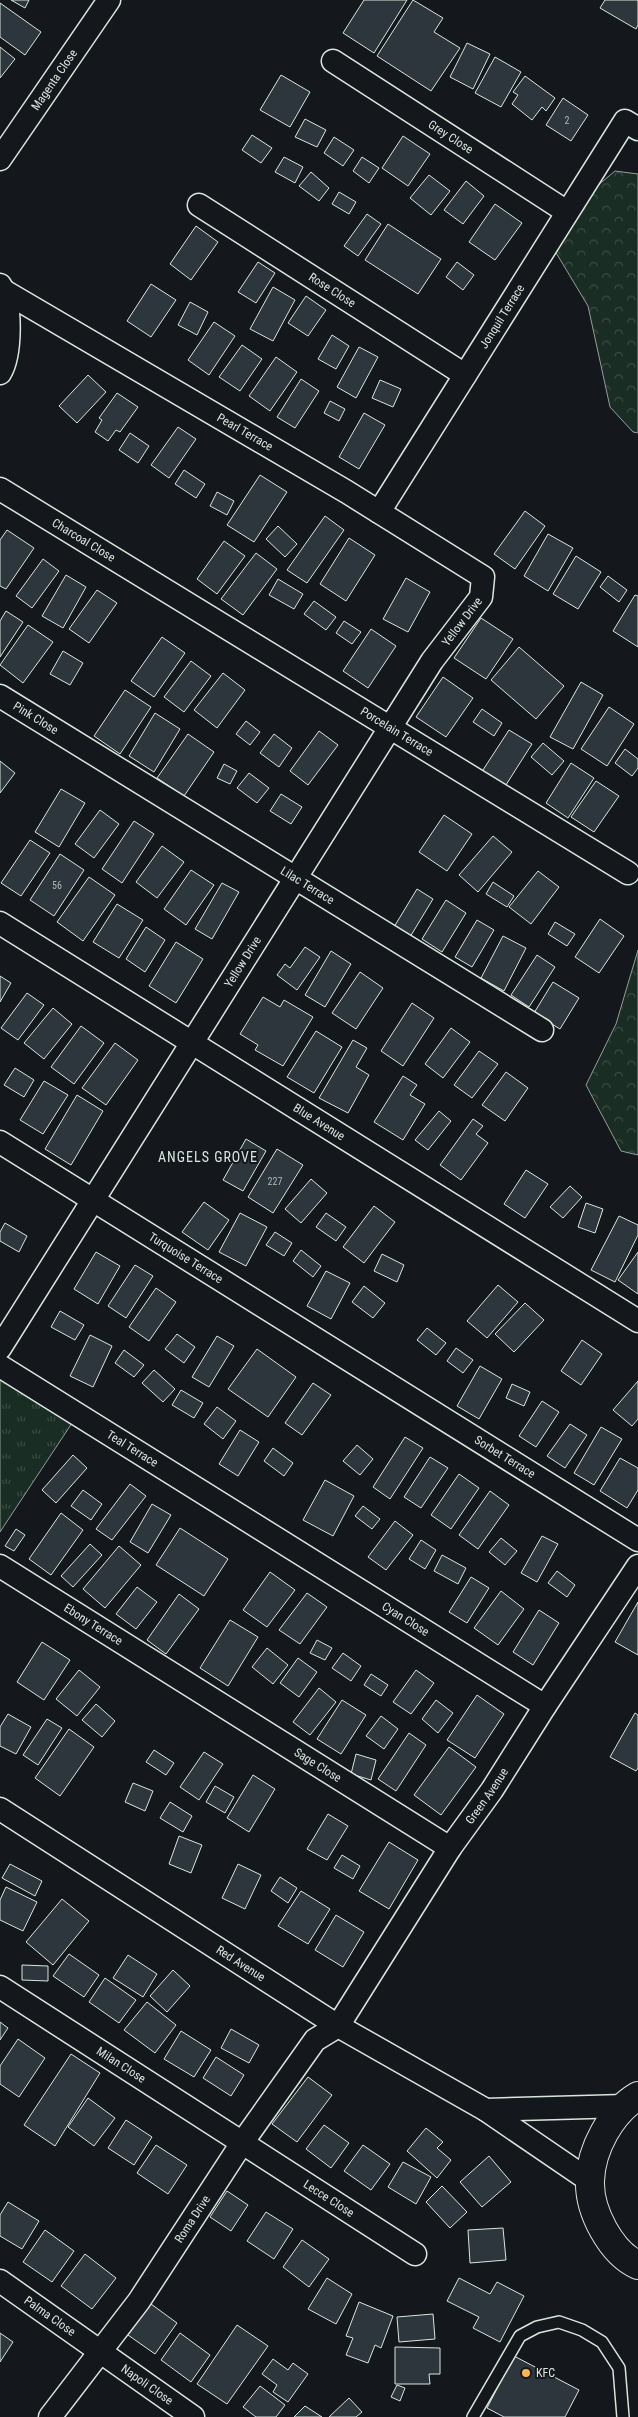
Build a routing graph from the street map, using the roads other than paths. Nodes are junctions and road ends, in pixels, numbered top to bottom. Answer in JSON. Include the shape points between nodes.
{"nodes":[{"id":1,"x":109,"y":0,"type":"edge"},
{"id":2,"x":333,"y":61,"type":"dead end"},
{"id":3,"x":631,"y":125,"type":"edge"},
{"id":4,"x":0,"y":160,"type":"edge"},
{"id":5,"x":199,"y":205,"type":"dead end"},
{"id":6,"x":567,"y":212,"type":"junction"},
{"id":7,"x":2,"y":288,"type":"edge"},
{"id":8,"x":0,"y":373,"type":"edge"},
{"id":9,"x":465,"y":375,"type":"junction"},
{"id":10,"x":0,"y":489,"type":"edge"},
{"id":11,"x":379,"y":512,"type":"junction"},
{"id":12,"x":483,"y":577,"type":"joint"},
{"id":13,"x":166,"y":590,"type":"joint"},
{"id":14,"x":0,"y":696,"type":"edge"},
{"id":15,"x":390,"y":727,"type":"junction"},
{"id":16,"x":73,"y":741,"type":"joint"},
{"id":17,"x":628,"y":873,"type":"dead end"},
{"id":18,"x":296,"y":878,"type":"junction"},
{"id":19,"x":0,"y":923,"type":"edge"},
{"id":20,"x":542,"y":1030,"type":"dead end"},
{"id":21,"x":192,"y":1043,"type":"junction"},
{"id":22,"x":0,"y":1142,"type":"edge"},
{"id":23,"x":93,"y":1200,"type":"junction"},
{"id":24,"x":638,"y":1321,"type":"edge"},
{"id":25,"x":0,"y":1348,"type":"edge"},
{"id":26,"x":0,"y":1366,"type":"edge"},
{"id":27,"x":371,"y":1373,"type":"joint"},
{"id":28,"x":266,"y":1532,"type":"joint"},
{"id":29,"x":638,"y":1540,"type":"edge"},
{"id":30,"x":0,"y":1566,"type":"edge"},
{"id":31,"x":638,"y":1566,"type":"edge"},
{"id":32,"x":185,"y":1683,"type":"joint"},
{"id":33,"x":545,"y":1706,"type":"junction"},
{"id":34,"x":0,"y":1809,"type":"edge"},
{"id":35,"x":450,"y":1848,"type":"junction"},
{"id":36,"x":0,"y":1987,"type":"edge"},
{"id":37,"x":338,"y":2026,"type":"junction"},
{"id":38,"x":632,"y":2101,"type":"edge"},
{"id":39,"x":486,"y":2110,"type":"junction"},
{"id":40,"x":242,"y":2143,"type":"junction"},
{"id":41,"x":590,"y":2181,"type":"junction"},
{"id":42,"x":415,"y":2254,"type":"dead end"},
{"id":43,"x":630,"y":2260,"type":"edge"},
{"id":44,"x":638,"y":2280,"type":"edge"},
{"id":45,"x":0,"y":2281,"type":"edge"},
{"id":46,"x":101,"y":2352,"type":"junction"},
{"id":47,"x":50,"y":2417,"type":"edge"},
{"id":48,"x":193,"y":2417,"type":"edge"},
{"id":49,"x":473,"y":2417,"type":"edge"},
{"id":50,"x":623,"y":2417,"type":"edge"}],
"edges":[{"from":1,"to":4,"type":"street","name":"Magenta Close"},
{"from":2,"to":6,"type":"street","name":"Grey Close"},
{"from":3,"to":6,"type":"street","name":"Jonquil Terrace"},
{"from":5,"to":9,"type":"street","name":"Rose Close"},
{"from":6,"to":9,"type":"street","name":"Jonquil Terrace"},
{"from":7,"to":8,"type":"street","via":[[9,324],[4,366]]},
{"from":7,"to":11,"type":"street","name":"Pearl Terrace"},
{"from":9,"to":11,"type":"street","name":"Jonquil Terrace"},
{"from":10,"to":13,"type":"street","name":"Charcoal Close"},
{"from":11,"to":12,"type":"street","name":"Pearl Terrace"},
{"from":12,"to":15,"type":"street","name":"Yellow Drive","via":[[482,597],[432,661]]},
{"from":13,"to":15,"type":"street","name":"Porcelain Terrace"},
{"from":14,"to":16,"type":"street","name":"Pink Close"},
{"from":15,"to":17,"type":"street","name":"Porcelain Terrace"},
{"from":15,"to":18,"type":"street","name":"Yellow Drive"},
{"from":16,"to":18,"type":"street","name":"Lilac Terrace"},
{"from":18,"to":20,"type":"street","name":"Lilac Terrace"},
{"from":18,"to":21,"type":"street","name":"Yellow Drive"},
{"from":19,"to":21,"type":"street","name":"Blue Avenue"},
{"from":21,"to":23,"type":"street","name":"Yellow Drive"},
{"from":21,"to":24,"type":"street","name":"Blue Avenue"},
{"from":22,"to":23,"type":"street","name":"Turquoise Terrace"},
{"from":23,"to":25,"type":"street","name":"Yellow Drive"},
{"from":23,"to":27,"type":"street","name":"Turquoise Terrace"},
{"from":26,"to":28,"type":"street","name":"Teal Terrace"},
{"from":27,"to":29,"type":"street","name":"Sorbet Terrace"},
{"from":28,"to":33,"type":"street","name":"Cyan Close"},
{"from":30,"to":32,"type":"street","name":"Ebony Terrace"},
{"from":31,"to":33,"type":"street","name":"Green Avenue"},
{"from":32,"to":35,"type":"street","name":"Sage Close"},
{"from":33,"to":35,"type":"street","name":"Green Avenue","via":[[492,1790]]},
{"from":34,"to":37,"type":"street","name":"Red Avenue"},
{"from":35,"to":37,"type":"street","name":"Green Avenue"},
{"from":36,"to":40,"type":"street","name":"Milan Close"},
{"from":37,"to":39,"type":"street","name":"Red Avenue"},
{"from":37,"to":40,"type":"street","name":"Roma Drive","via":[[315,2040]]},
{"from":38,"to":39,"type":"street"},
{"from":38,"to":41,"type":"main road","via":[[607,2127]]},
{"from":39,"to":41,"type":"street","name":"Red Avenue"},
{"from":40,"to":42,"type":"street","name":"Lecce Close"},
{"from":40,"to":46,"type":"street","name":"Roma Drive","via":[[139,2301]]},
{"from":41,"to":43,"type":"main road","via":[[596,2211],[606,2233]]},
{"from":43,"to":44,"type":"main road"},
{"from":45,"to":46,"type":"street","name":"Palma Close"},
{"from":46,"to":47,"type":"street","name":"Roma Drive"},
{"from":46,"to":48,"type":"street","name":"Napoli Close"},
{"from":49,"to":50,"type":"lane","via":[[520,2336],[559,2322],[602,2342],[619,2368]]}]}
